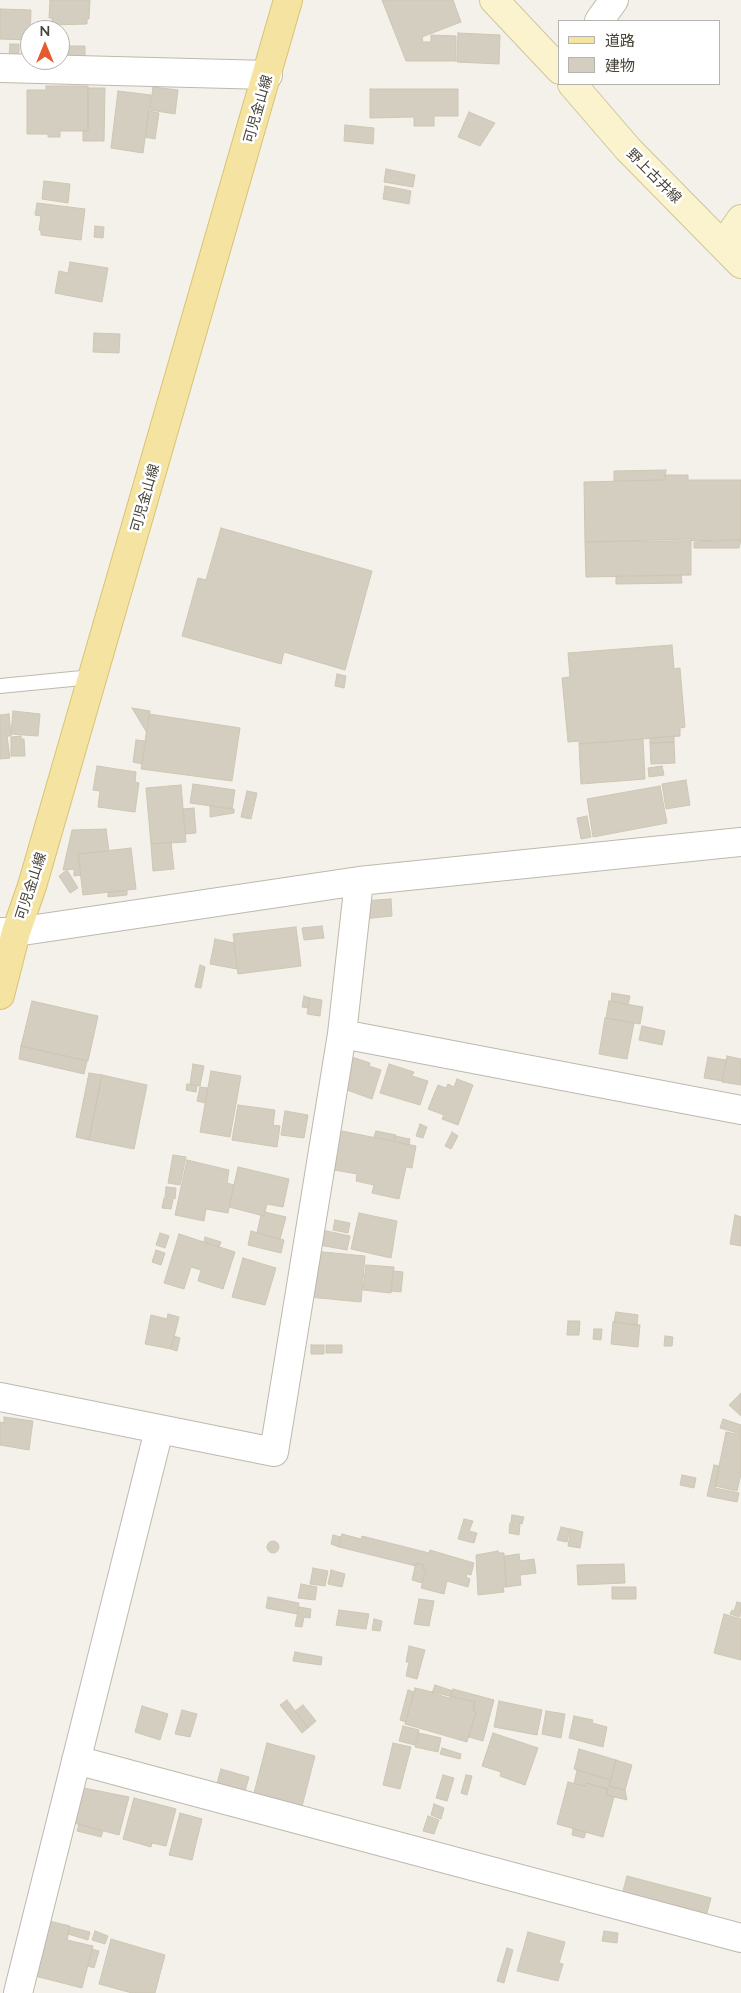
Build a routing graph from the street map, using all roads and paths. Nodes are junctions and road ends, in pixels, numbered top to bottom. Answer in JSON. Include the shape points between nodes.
{"nodes":[{"id":1,"x":288,"y":0,"type":"edge"},
{"id":2,"x":494,"y":0,"type":"edge"},
{"id":3,"x":614,"y":0,"type":"edge"},
{"id":4,"x":600,"y":20,"type":"edge"},
{"id":5,"x":0,"y":68,"type":"edge"},
{"id":6,"x":558,"y":68,"type":"edge"},
{"id":7,"x":268,"y":75,"type":"junction"},
{"id":8,"x":573,"y":85,"type":"edge"},
{"id":9,"x":741,"y":219,"type":"edge"},
{"id":10,"x":732,"y":254,"type":"edge"},
{"id":11,"x":92,"y":677,"type":"junction"},
{"id":12,"x":0,"y":686,"type":"edge"},
{"id":13,"x":741,"y":842,"type":"edge"},
{"id":14,"x":359,"y":881,"type":"junction"},
{"id":15,"x":8,"y":932,"type":"edge"},
{"id":16,"x":0,"y":995,"type":"edge"},
{"id":17,"x":342,"y":1034,"type":"junction"},
{"id":18,"x":741,"y":1110,"type":"edge"},
{"id":19,"x":0,"y":1397,"type":"edge"},
{"id":20,"x":159,"y":1430,"type":"junction"},
{"id":21,"x":76,"y":1760,"type":"junction"},
{"id":22,"x":741,"y":1938,"type":"edge"},
{"id":23,"x":18,"y":1993,"type":"edge"}],
"edges":[{"from":1,"to":7,"type":"main road","name":"可児金山線"},
{"from":2,"to":6,"type":"main road"},
{"from":3,"to":4,"type":"street"},
{"from":5,"to":7,"type":"street"},
{"from":7,"to":11,"type":"main road","name":"可児金山線"},
{"from":8,"to":10,"type":"main road","name":"野上古井線","via":[[628,149]]},
{"from":9,"to":10,"type":"main road"},
{"from":11,"to":12,"type":"lane"},
{"from":11,"to":15,"type":"main road","name":"可児金山線","via":[[32,886]]},
{"from":13,"to":14,"type":"street"},
{"from":14,"to":15,"type":"street"},
{"from":14,"to":17,"type":"street"},
{"from":15,"to":16,"type":"main road","name":"可児金山線"},
{"from":17,"to":18,"type":"street"},
{"from":17,"to":20,"type":"street","via":[[274,1452]]},
{"from":19,"to":20,"type":"street"},
{"from":20,"to":21,"type":"street"},
{"from":21,"to":22,"type":"street"},
{"from":21,"to":23,"type":"street"}]}
